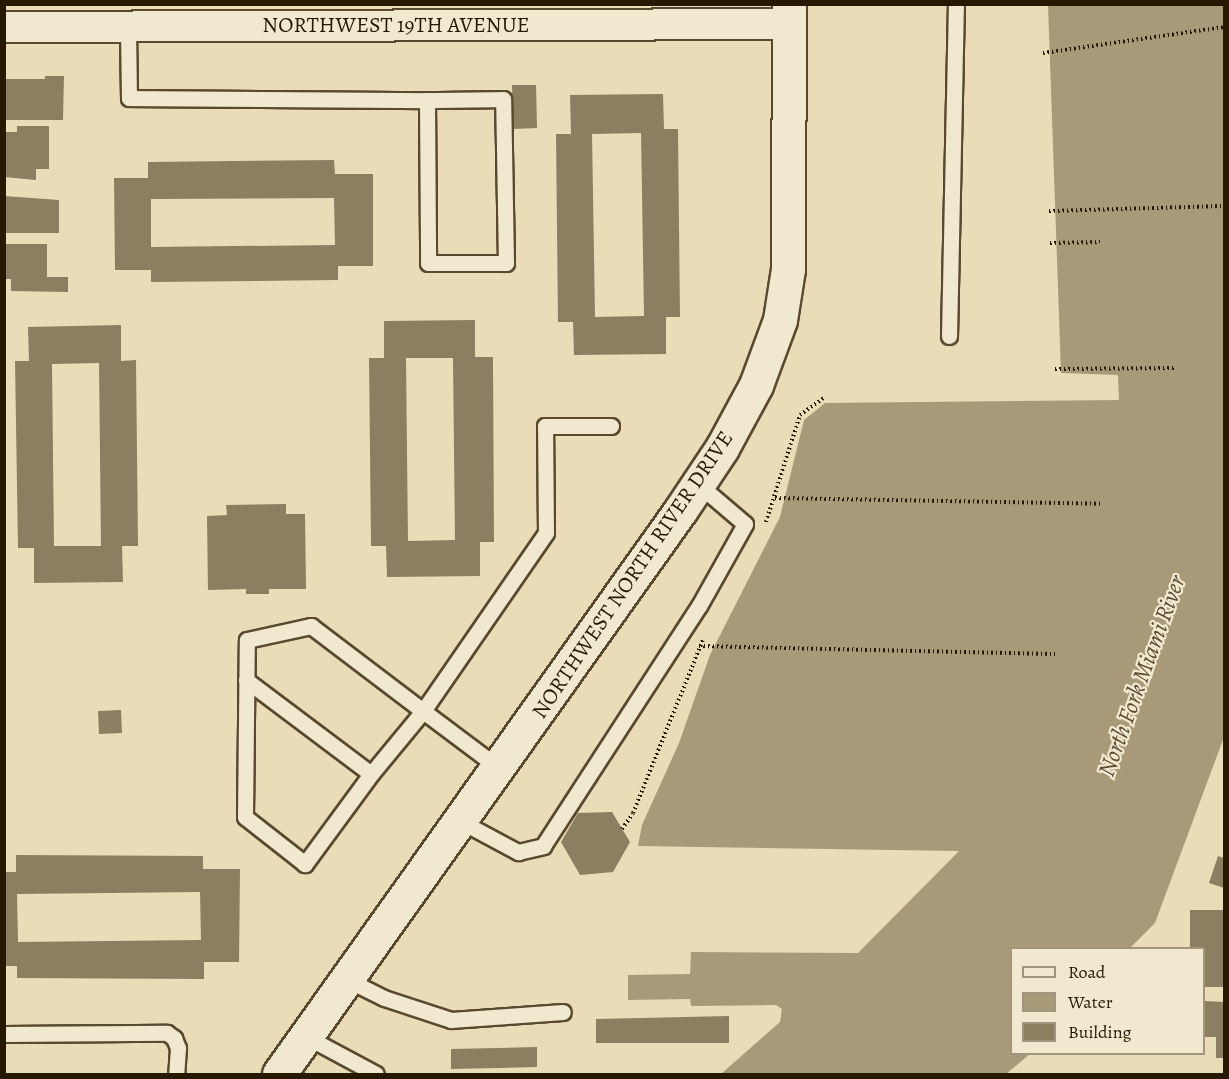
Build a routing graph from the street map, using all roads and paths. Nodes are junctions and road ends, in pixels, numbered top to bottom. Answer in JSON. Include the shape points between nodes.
{"nodes":[{"id":1,"x":956,"y":4,"type":"edge"},
{"id":2,"x":789,"y":14,"type":"edge"},
{"id":3,"x":574,"y":15,"type":"edge"},
{"id":4,"x":663,"y":15,"type":"edge"},
{"id":5,"x":193,"y":16,"type":"edge"},
{"id":6,"x":4,"y":27,"type":"edge"},
{"id":7,"x":128,"y":27,"type":"junction"},
{"id":8,"x":1224,"y":27,"type":"edge"},
{"id":9,"x":1043,"y":52,"type":"dead end"},
{"id":10,"x":427,"y":100,"type":"junction"},
{"id":11,"x":1224,"y":206,"type":"edge"},
{"id":12,"x":1049,"y":211,"type":"dead end"},
{"id":13,"x":1100,"y":242,"type":"dead end"},
{"id":14,"x":1050,"y":243,"type":"dead end"},
{"id":15,"x":949,"y":336,"type":"dead end"},
{"id":16,"x":1174,"y":368,"type":"dead end"},
{"id":17,"x":1055,"y":369,"type":"dead end"},
{"id":18,"x":610,"y":426,"type":"dead end"},
{"id":19,"x":698,"y":484,"type":"junction"},
{"id":20,"x":775,"y":498,"type":"dead end"},
{"id":21,"x":1103,"y":504,"type":"dead end"},
{"id":22,"x":704,"y":647,"type":"dead end"},
{"id":23,"x":1055,"y":654,"type":"dead end"},
{"id":24,"x":246,"y":680,"type":"junction"},
{"id":25,"x":423,"y":711,"type":"junction"},
{"id":26,"x":499,"y":768,"type":"junction"},
{"id":27,"x":371,"y":774,"type":"junction"},
{"id":28,"x":462,"y":822,"type":"junction"},
{"id":29,"x":348,"y":980,"type":"junction"},
{"id":30,"x":563,"y":1012,"type":"dead end"},
{"id":31,"x":4,"y":1034,"type":"edge"},
{"id":32,"x":307,"y":1037,"type":"junction"},
{"id":33,"x":177,"y":1074,"type":"edge"},
{"id":34,"x":279,"y":1074,"type":"edge"},
{"id":35,"x":376,"y":1074,"type":"edge"}],
"edges":[{"from":1,"to":15,"type":"lane"},
{"from":2,"to":4,"type":"street","name":"NORTHWEST 19TH AVENUE"},
{"from":2,"to":19,"type":"street","name":"NORTHWEST NORTH RIVER DRIVE","via":[[790,219],[782,309],[756,385]]},
{"from":3,"to":4,"type":"street","name":"NORTHWEST 19TH AVENUE"},
{"from":3,"to":5,"type":"street","name":"NORTHWEST 19TH AVENUE"},
{"from":5,"to":7,"type":"street","name":"NORTHWEST 19TH AVENUE"},
{"from":6,"to":7,"type":"street","name":"NORTHWEST 19TH AVENUE"},
{"from":7,"to":10,"type":"lane","via":[[129,98]]},
{"from":8,"to":9,"type":"path"},
{"from":10,"to":10,"type":"lane","via":[[428,263],[506,263],[503,99]]},
{"from":11,"to":12,"type":"path"},
{"from":13,"to":14,"type":"path"},
{"from":16,"to":17,"type":"path"},
{"from":18,"to":25,"type":"lane","via":[[545,426],[546,533]]},
{"from":19,"to":26,"type":"street","name":"NORTHWEST NORTH RIVER DRIVE"},
{"from":19,"to":28,"type":"lane","via":[[745,524],[699,606],[543,846],[518,852]]},
{"from":20,"to":21,"type":"path"},
{"from":22,"to":23,"type":"path"},
{"from":24,"to":25,"type":"lane","via":[[247,640],[311,626]]},
{"from":24,"to":27,"type":"lane"},
{"from":24,"to":27,"type":"lane","via":[[245,817],[305,864]]},
{"from":25,"to":26,"type":"lane"},
{"from":25,"to":27,"type":"lane"},
{"from":26,"to":28,"type":"street","name":"NORTHWEST NORTH RIVER DRIVE"},
{"from":28,"to":29,"type":"street","name":"NORTHWEST NORTH RIVER DRIVE"},
{"from":29,"to":30,"type":"lane","via":[[384,998],[451,1020]]},
{"from":29,"to":32,"type":"street","name":"NORTHWEST NORTH RIVER DRIVE"},
{"from":31,"to":33,"type":"lane","via":[[167,1033],[178,1048]]},
{"from":32,"to":34,"type":"street","name":"NORTHWEST NORTH RIVER DRIVE"},
{"from":32,"to":35,"type":"lane"}]}
